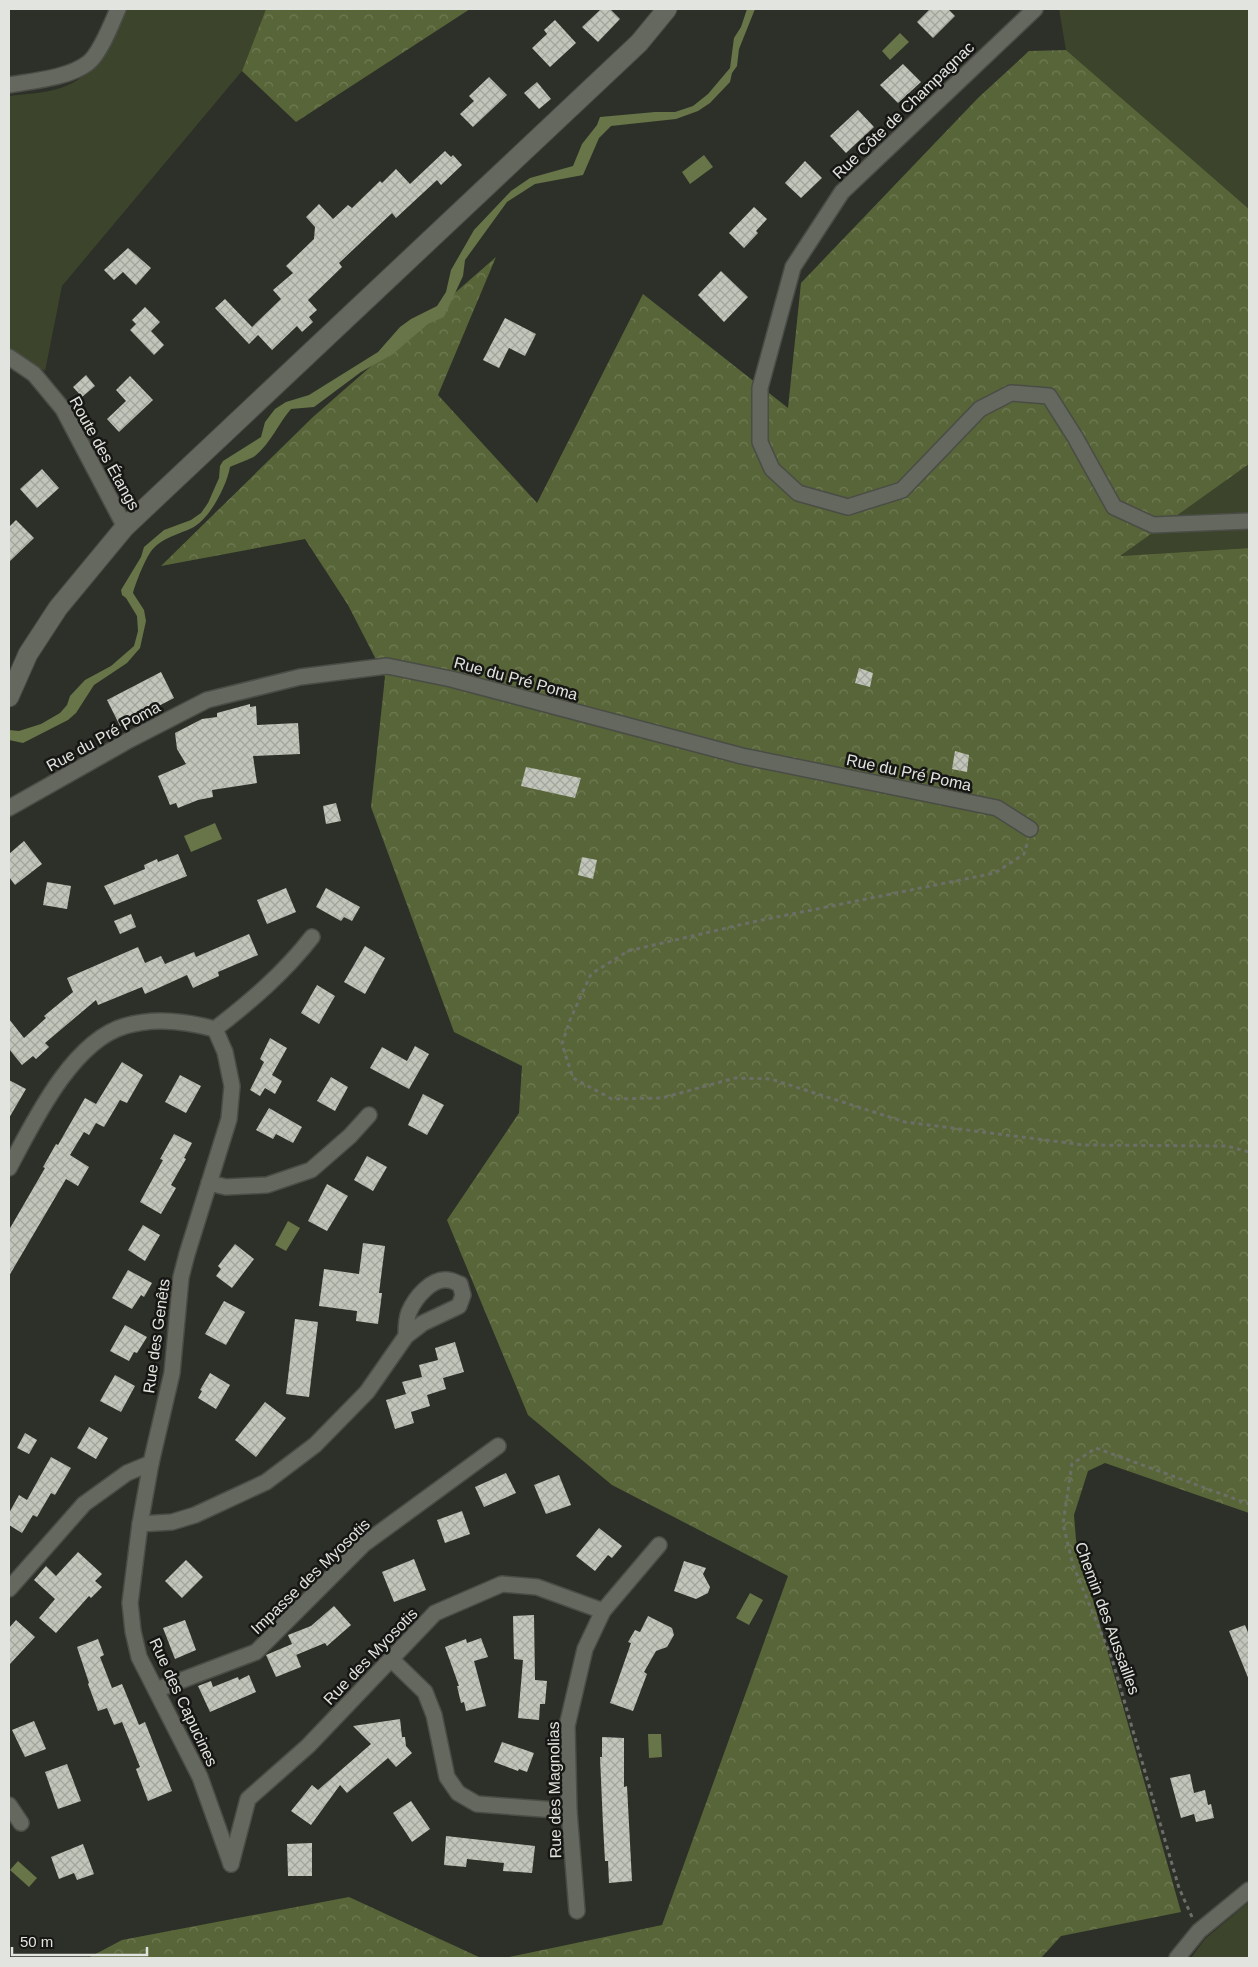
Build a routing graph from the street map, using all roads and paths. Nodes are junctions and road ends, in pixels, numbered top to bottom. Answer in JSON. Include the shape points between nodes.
{"nodes":[{"id":1,"x":118,"y":9,"type":"edge"},
{"id":2,"x":667,"y":9,"type":"edge"},
{"id":3,"x":1035,"y":9,"type":"edge"},
{"id":4,"x":9,"y":86,"type":"edge"},
{"id":5,"x":9,"y":357,"type":"edge"},
{"id":6,"x":1249,"y":521,"type":"edge"},
{"id":7,"x":125,"y":527,"type":"junction"},
{"id":8,"x":9,"y":697,"type":"edge"},
{"id":9,"x":9,"y":808,"type":"edge"},
{"id":10,"x":1030,"y":828,"type":"joint"},
{"id":11,"x":312,"y":937,"type":"dead end"},
{"id":12,"x":215,"y":1028,"type":"junction"},
{"id":13,"x":369,"y":1115,"type":"dead end"},
{"id":14,"x":1249,"y":1152,"type":"edge"},
{"id":15,"x":9,"y":1168,"type":"edge"},
{"id":16,"x":209,"y":1183,"type":"junction"},
{"id":17,"x":406,"y":1336,"type":"dead end"},
{"id":18,"x":498,"y":1446,"type":"dead end"},
{"id":19,"x":151,"y":1463,"type":"junction"},
{"id":20,"x":1249,"y":1504,"type":"edge"},
{"id":21,"x":140,"y":1524,"type":"junction"},
{"id":22,"x":659,"y":1545,"type":"dead end"},
{"id":23,"x":9,"y":1589,"type":"edge"},
{"id":24,"x":603,"y":1611,"type":"junction"},
{"id":25,"x":391,"y":1659,"type":"junction"},
{"id":26,"x":156,"y":1690,"type":"junction"},
{"id":27,"x":9,"y":1805,"type":"edge"},
{"id":28,"x":569,"y":1811,"type":"junction"},
{"id":29,"x":21,"y":1822,"type":"dead end"},
{"id":30,"x":231,"y":1864,"type":"joint"},
{"id":31,"x":1249,"y":1890,"type":"edge"},
{"id":32,"x":578,"y":1911,"type":"dead end"},
{"id":33,"x":1199,"y":1931,"type":"junction"},
{"id":34,"x":1177,"y":1958,"type":"edge"}],
"edges":[{"from":1,"to":4,"type":"street","via":[[105,39],[88,63],[65,74]]},
{"from":2,"to":7,"type":"street","via":[[639,43]]},
{"from":3,"to":6,"type":"street","name":"Rue Côte de Champagnac","via":[[842,192],[793,267],[760,388],[760,442],[772,469],[798,493],[848,507],[902,490],[980,409],[1011,393],[1049,396],[1076,437],[1114,507],[1153,525]]},
{"from":5,"to":7,"type":"street","name":"Route des Étangs","via":[[34,374],[63,409]]},
{"from":7,"to":8,"type":"street","via":[[58,608],[28,654]]},
{"from":9,"to":10,"type":"street","name":"Rue du Pré Poma","via":[[207,700],[300,677],[387,666],[451,679],[742,756],[997,808]]},
{"from":10,"to":14,"type":"path","via":[[1024,854],[995,873],[757,921],[628,951],[591,974],[570,1020],[562,1044],[573,1078],[612,1099],[662,1098],[735,1078],[771,1079],[905,1122],[1084,1145],[1227,1146]]},
{"from":11,"to":12,"type":"street","via":[[279,975]]},
{"from":12,"to":15,"type":"street","via":[[191,1022],[148,1021],[123,1026],[97,1040],[74,1062],[40,1110]]},
{"from":12,"to":16,"type":"street","name":"Rue des Genêts","via":[[225,1052],[232,1086],[229,1119]]},
{"from":13,"to":16,"type":"street","via":[[310,1170],[266,1185],[226,1187]]},
{"from":16,"to":19,"type":"street","name":"Rue des Genêts","via":[[181,1277],[172,1373]]},
{"from":17,"to":21,"type":"street","via":[[367,1392],[315,1445],[266,1482],[196,1515],[172,1522]]},
{"from":18,"to":26,"type":"street","name":"Impasse des Myosotis","via":[[364,1544],[256,1652]]},
{"from":19,"to":21,"type":"street","name":"Rue des Capucines"},
{"from":19,"to":23,"type":"street","via":[[127,1473],[84,1504]]},
{"from":20,"to":33,"type":"path","name":"Chemin des Aussailles","via":[[1096,1448],[1072,1464],[1062,1524],[1073,1565],[1112,1659],[1179,1888]]},
{"from":21,"to":26,"type":"street","name":"Rue des Capucines","via":[[130,1603],[139,1657]]},
{"from":22,"to":24,"type":"street","name":"Rue des Magnolias"},
{"from":24,"to":25,"type":"street","name":"Rue des Myosotis","via":[[537,1587],[502,1584],[434,1613]]},
{"from":24,"to":28,"type":"street","name":"Rue des Magnolias","via":[[585,1650],[567,1726]]},
{"from":25,"to":28,"type":"street","via":[[425,1692],[434,1715],[447,1777],[458,1793],[477,1804]]},
{"from":25,"to":30,"type":"street","name":"Rue des Myosotis","via":[[308,1746],[248,1799]]},
{"from":26,"to":30,"type":"street","name":"Rue des Capucines","via":[[200,1777]]},
{"from":27,"to":29,"type":"street"},
{"from":28,"to":32,"type":"street","name":"Rue des Magnolias"},
{"from":31,"to":33,"type":"street"},
{"from":33,"to":34,"type":"street"}]}
